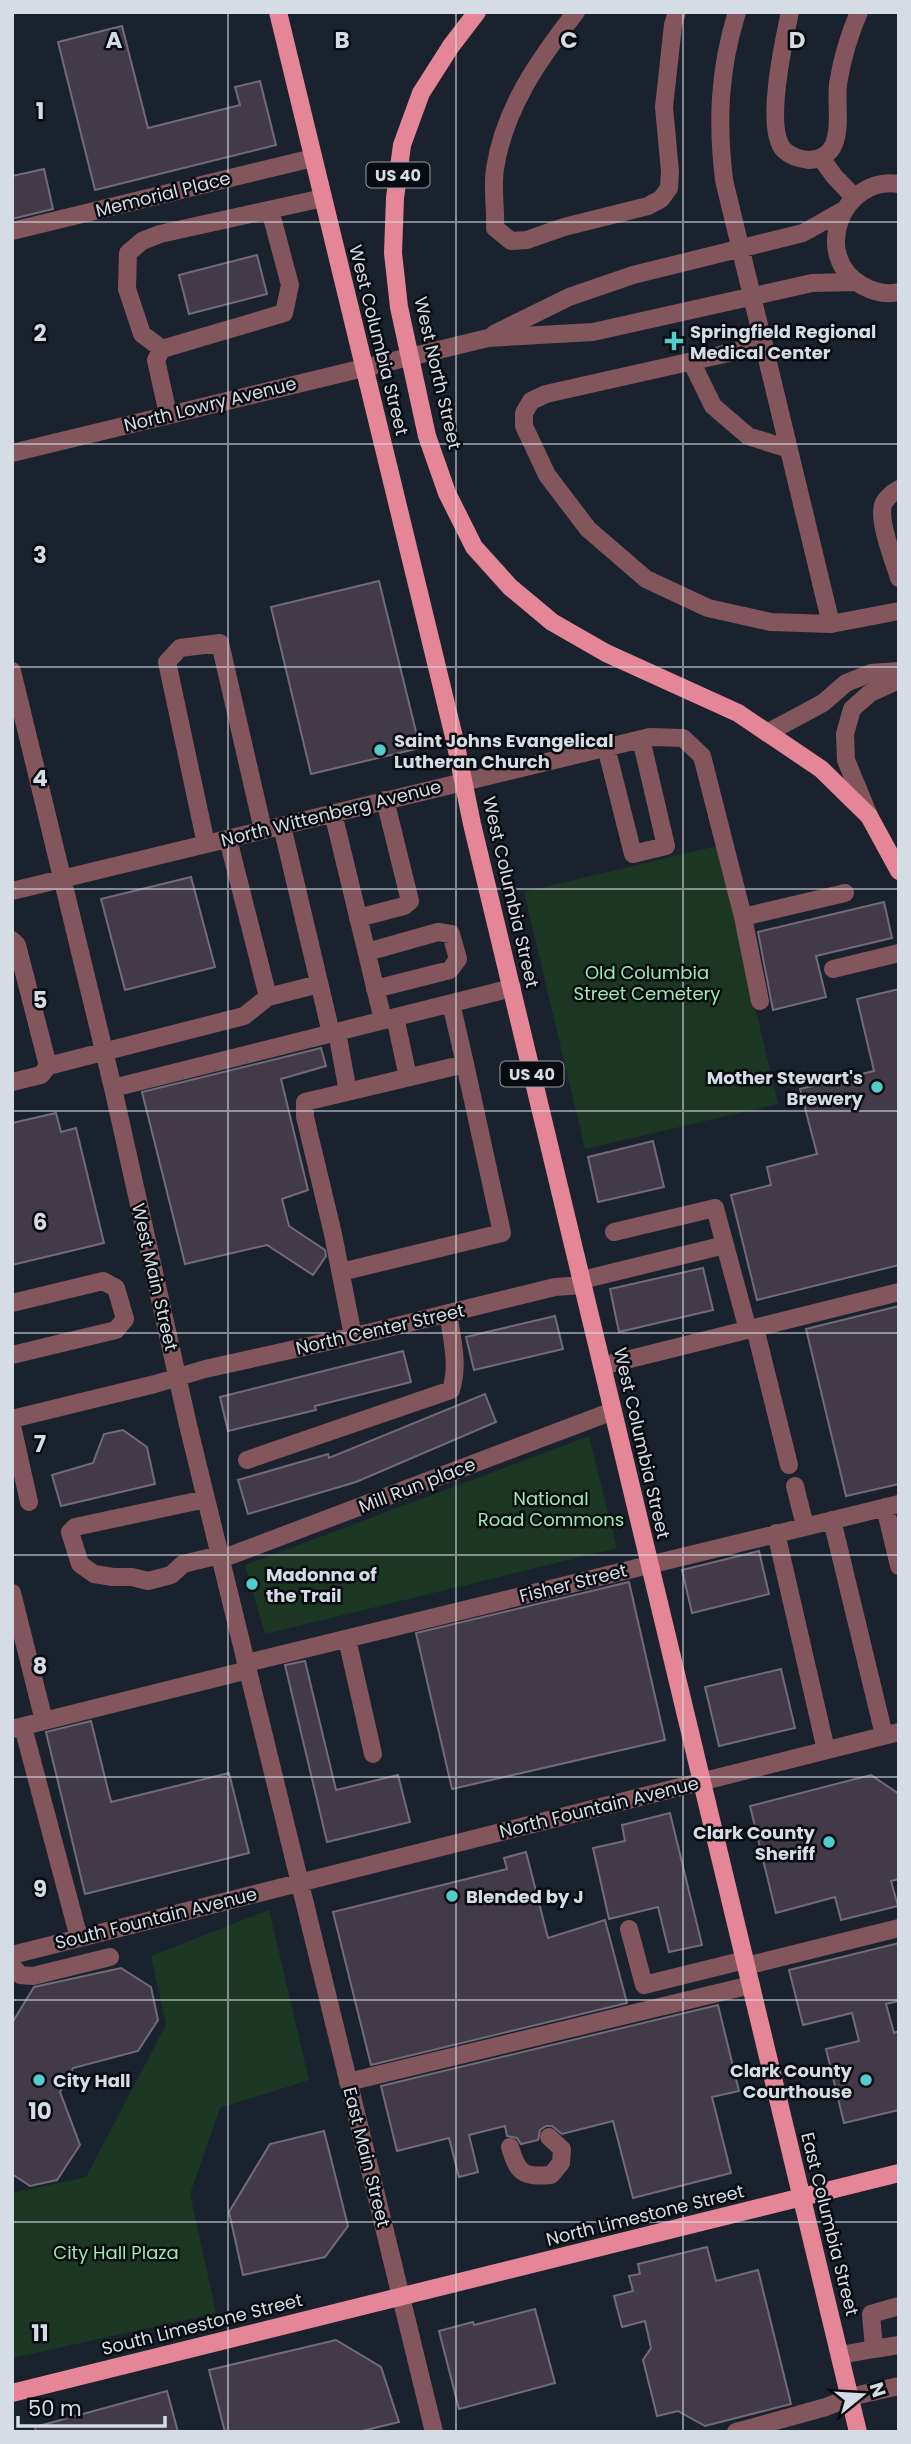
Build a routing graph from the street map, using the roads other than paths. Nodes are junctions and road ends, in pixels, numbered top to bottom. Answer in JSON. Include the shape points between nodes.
{"nodes":[{"id":1,"x":278,"y":12,"type":"edge"},
{"id":2,"x":477,"y":12,"type":"edge"},
{"id":3,"x":576,"y":12,"type":"edge"},
{"id":4,"x":677,"y":12,"type":"edge"},
{"id":5,"x":737,"y":12,"type":"edge"},
{"id":6,"x":790,"y":12,"type":"edge"},
{"id":7,"x":859,"y":12,"type":"edge"},
{"id":8,"x":313,"y":158,"type":"junction"},
{"id":9,"x":821,"y":158,"type":"junction"},
{"id":10,"x":899,"y":184,"type":"edge"},
{"id":11,"x":854,"y":197,"type":"junction"},
{"id":12,"x":323,"y":198,"type":"junction"},
{"id":13,"x":270,"y":210,"type":"junction"},
{"id":14,"x":842,"y":211,"type":"junction"},
{"id":15,"x":12,"y":231,"type":"edge"},
{"id":16,"x":741,"y":248,"type":"junction"},
{"id":17,"x":856,"y":282,"type":"junction"},
{"id":18,"x":899,"y":292,"type":"edge"},
{"id":19,"x":752,"y":295,"type":"junction"},
{"id":20,"x":488,"y":338,"type":"junction"},
{"id":21,"x":764,"y":345,"type":"junction"},
{"id":22,"x":162,"y":349,"type":"junction"},
{"id":23,"x":409,"y":358,"type":"junction"},
{"id":24,"x":691,"y":361,"type":"junction"},
{"id":25,"x":364,"y":367,"type":"junction"},
{"id":26,"x":168,"y":414,"type":"junction"},
{"id":27,"x":789,"y":449,"type":"junction"},
{"id":28,"x":12,"y":453,"type":"edge"},
{"id":29,"x":899,"y":489,"type":"edge"},
{"id":30,"x":895,"y":549,"type":"edge"},
{"id":31,"x":899,"y":578,"type":"edge"},
{"id":32,"x":899,"y":611,"type":"edge"},
{"id":33,"x":831,"y":624,"type":"junction"},
{"id":34,"x":12,"y":671,"type":"edge"},
{"id":35,"x":899,"y":671,"type":"edge"},
{"id":36,"x":899,"y":680,"type":"edge"},
{"id":37,"x":767,"y":733,"type":"junction"},
{"id":38,"x":645,"y":738,"type":"junction"},
{"id":39,"x":606,"y":747,"type":"junction"},
{"id":40,"x":463,"y":780,"type":"junction"},
{"id":41,"x":386,"y":800,"type":"junction"},
{"id":42,"x":333,"y":813,"type":"junction"},
{"id":43,"x":869,"y":816,"type":"junction"},
{"id":44,"x":282,"y":826,"type":"junction"},
{"id":45,"x":263,"y":830,"type":"junction"},
{"id":46,"x":228,"y":839,"type":"junction"},
{"id":47,"x":206,"y":844,"type":"junction"},
{"id":48,"x":899,"y":872,"type":"edge"},
{"id":49,"x":62,"y":878,"type":"junction"},
{"id":50,"x":12,"y":891,"type":"edge"},
{"id":51,"x":845,"y":893,"type":"dead end"},
{"id":52,"x":743,"y":917,"type":"junction"},
{"id":53,"x":358,"y":918,"type":"junction"},
{"id":54,"x":12,"y":940,"type":"edge"},
{"id":55,"x":367,"y":952,"type":"junction"},
{"id":56,"x":899,"y":953,"type":"edge"},
{"id":57,"x":833,"y":969,"type":"dead end"},
{"id":58,"x":319,"y":984,"type":"junction"},
{"id":59,"x":512,"y":988,"type":"junction"},
{"id":60,"x":375,"y":989,"type":"junction"},
{"id":61,"x":268,"y":997,"type":"junction"},
{"id":62,"x":760,"y":1001,"type":"dead end"},
{"id":63,"x":451,"y":1003,"type":"junction"},
{"id":64,"x":389,"y":1018,"type":"junction"},
{"id":65,"x":334,"y":1032,"type":"junction"},
{"id":66,"x":104,"y":1052,"type":"junction"},
{"id":67,"x":466,"y":1064,"type":"junction"},
{"id":68,"x":48,"y":1066,"type":"junction"},
{"id":69,"x":408,"y":1077,"type":"junction"},
{"id":70,"x":12,"y":1083,"type":"edge"},
{"id":71,"x":113,"y":1087,"type":"junction"},
{"id":72,"x":348,"y":1092,"type":"junction"},
{"id":73,"x":614,"y":1232,"type":"dead end"},
{"id":74,"x":725,"y":1245,"type":"junction"},
{"id":75,"x":341,"y":1272,"type":"junction"},
{"id":76,"x":582,"y":1283,"type":"junction"},
{"id":77,"x":899,"y":1292,"type":"edge"},
{"id":78,"x":12,"y":1303,"type":"edge"},
{"id":79,"x":448,"y":1313,"type":"junction"},
{"id":80,"x":751,"y":1329,"type":"junction"},
{"id":81,"x":353,"y":1336,"type":"junction"},
{"id":82,"x":12,"y":1355,"type":"edge"},
{"id":83,"x":602,"y":1366,"type":"junction"},
{"id":84,"x":177,"y":1378,"type":"junction"},
{"id":85,"x":613,"y":1411,"type":"junction"},
{"id":86,"x":12,"y":1419,"type":"edge"},
{"id":87,"x":12,"y":1426,"type":"edge"},
{"id":88,"x":247,"y":1460,"type":"dead end"},
{"id":89,"x":789,"y":1465,"type":"dead end"},
{"id":90,"x":795,"y":1486,"type":"dead end"},
{"id":91,"x":206,"y":1499,"type":"junction"},
{"id":92,"x":29,"y":1502,"type":"dead end"},
{"id":93,"x":892,"y":1505,"type":"edge"},
{"id":94,"x":832,"y":1520,"type":"junction"},
{"id":95,"x":805,"y":1526,"type":"junction"},
{"id":96,"x":776,"y":1533,"type":"junction"},
{"id":97,"x":220,"y":1557,"type":"junction"},
{"id":98,"x":650,"y":1564,"type":"junction"},
{"id":99,"x":899,"y":1566,"type":"edge"},
{"id":100,"x":12,"y":1593,"type":"edge"},
{"id":101,"x":347,"y":1639,"type":"junction"},
{"id":102,"x":248,"y":1667,"type":"junction"},
{"id":103,"x":44,"y":1721,"type":"junction"},
{"id":104,"x":18,"y":1728,"type":"edge"},
{"id":105,"x":891,"y":1734,"type":"edge"},
{"id":106,"x":826,"y":1750,"type":"junction"},
{"id":107,"x":373,"y":1754,"type":"dead end"},
{"id":108,"x":702,"y":1781,"type":"junction"},
{"id":109,"x":300,"y":1882,"type":"junction"},
{"id":110,"x":899,"y":1928,"type":"edge"},
{"id":111,"x":629,"y":1929,"type":"dead end"},
{"id":112,"x":79,"y":1938,"type":"junction"},
{"id":113,"x":12,"y":1955,"type":"edge"},
{"id":114,"x":110,"y":1957,"type":"dead end"},
{"id":115,"x":746,"y":1963,"type":"junction"},
{"id":116,"x":12,"y":1966,"type":"edge"},
{"id":117,"x":751,"y":1985,"type":"junction"},
{"id":118,"x":348,"y":2082,"type":"junction"},
{"id":119,"x":550,"y":2137,"type":"dead end"},
{"id":120,"x":510,"y":2147,"type":"dead end"},
{"id":121,"x":899,"y":2173,"type":"edge"},
{"id":122,"x":802,"y":2198,"type":"junction"},
{"id":123,"x":401,"y":2297,"type":"junction"},
{"id":124,"x":899,"y":2306,"type":"edge"},
{"id":125,"x":899,"y":2345,"type":"edge"},
{"id":126,"x":874,"y":2348,"type":"junction"},
{"id":127,"x":840,"y":2356,"type":"junction"},
{"id":128,"x":899,"y":2386,"type":"edge"},
{"id":129,"x":12,"y":2393,"type":"edge"},
{"id":130,"x":850,"y":2397,"type":"junction"},
{"id":131,"x":434,"y":2432,"type":"edge"},
{"id":132,"x":736,"y":2432,"type":"edge"},
{"id":133,"x":859,"y":2432,"type":"edge"}],
"edges":[{"from":1,"to":8,"type":"main road","name":"West Columbia Street","number":"US 40"},
{"from":2,"to":23,"type":"main road","name":"West North Street","number":"US 40","via":[[421,93],[402,145],[393,253]]},
{"from":3,"to":4,"type":"street","via":[[525,84],[501,140],[494,172],[495,228],[511,241],[662,199],[669,188],[664,107]]},
{"from":5,"to":16,"type":"street","via":[[720,92],[720,144]]},
{"from":6,"to":9,"type":"street","via":[[775,87],[778,135],[782,149],[794,157]]},
{"from":7,"to":9,"type":"street","via":[[838,85],[835,142]]},
{"from":8,"to":12,"type":"main road","name":"West Columbia Street","number":"US 40"},
{"from":8,"to":15,"type":"street","name":"Memorial Place"},
{"from":9,"to":11,"type":"street"},
{"from":10,"to":11,"type":"street","via":[[871,187]]},
{"from":11,"to":14,"type":"street"},
{"from":12,"to":13,"type":"street"},
{"from":12,"to":25,"type":"main road","name":"West Columbia Street","number":"US 40"},
{"from":13,"to":22,"type":"street","via":[[290,285],[284,313]]},
{"from":13,"to":22,"type":"street","via":[[160,234],[128,253],[127,289],[142,334]]},
{"from":14,"to":16,"type":"street","via":[[803,233]]},
{"from":14,"to":17,"type":"street","via":[[836,250]]},
{"from":16,"to":19,"type":"street"},
{"from":16,"to":20,"type":"street","via":[[581,293]]},
{"from":17,"to":18,"type":"street","via":[[873,291]]},
{"from":17,"to":19,"type":"street","via":[[811,283]]},
{"from":19,"to":20,"type":"street","via":[[593,332]]},
{"from":19,"to":21,"type":"street"},
{"from":20,"to":23,"type":"street","name":"North Lowry Avenue"},
{"from":21,"to":24,"type":"street"},
{"from":21,"to":27,"type":"street"},
{"from":22,"to":26,"type":"street","via":[[156,360]]},
{"from":23,"to":25,"type":"street","name":"North Lowry Avenue"},
{"from":23,"to":37,"type":"main road","name":"West North Street","number":"US 40","via":[[427,436],[447,493],[474,547],[510,587],[563,628],[606,653],[738,713]]},
{"from":24,"to":27,"type":"street","via":[[713,406],[748,436]]},
{"from":24,"to":33,"type":"street","via":[[531,401],[524,413],[524,426],[547,475],[588,529],[646,579],[708,608],[771,622]]},
{"from":25,"to":26,"type":"street","name":"North Lowry Avenue"},
{"from":25,"to":40,"type":"main road","name":"West Columbia Street","number":"US 40"},
{"from":26,"to":28,"type":"street","name":"North Lowry Avenue"},
{"from":27,"to":33,"type":"street"},
{"from":29,"to":30,"type":"street","via":[[883,504],[882,519]]},
{"from":30,"to":31,"type":"street"},
{"from":32,"to":33,"type":"street"},
{"from":34,"to":49,"type":"street","name":"West Main Street"},
{"from":35,"to":37,"type":"street","via":[[871,673],[846,682],[822,703]]},
{"from":36,"to":43,"type":"street","via":[[870,693],[852,709],[845,734],[846,760]]},
{"from":37,"to":43,"type":"main road","name":"West North Street","number":"US 40","via":[[821,769]]},
{"from":38,"to":39,"type":"street","name":"North Wittenberg Avenue"},
{"from":38,"to":39,"type":"street","via":[[666,846],[633,854]]},
{"from":38,"to":52,"type":"street","name":"North Wittenberg Avenue","via":[[683,738],[702,756]]},
{"from":39,"to":40,"type":"street","name":"North Wittenberg Avenue"},
{"from":40,"to":41,"type":"street","name":"North Wittenberg Avenue"},
{"from":40,"to":59,"type":"main road","name":"West Columbia Street","number":"US 40"},
{"from":41,"to":42,"type":"street","name":"North Wittenberg Avenue"},
{"from":41,"to":53,"type":"street","via":[[410,901]]},
{"from":42,"to":44,"type":"street","name":"North Wittenberg Avenue"},
{"from":42,"to":53,"type":"street"},
{"from":43,"to":48,"type":"main road","name":"West North Street","number":"US 40"},
{"from":44,"to":45,"type":"street","name":"North Wittenberg Avenue"},
{"from":44,"to":58,"type":"street"},
{"from":45,"to":46,"type":"street","name":"North Wittenberg Avenue"},
{"from":45,"to":47,"type":"street","via":[[220,643],[180,648],[167,662]]},
{"from":46,"to":47,"type":"street","name":"North Wittenberg Avenue"},
{"from":46,"to":61,"type":"street"},
{"from":47,"to":49,"type":"street","name":"North Wittenberg Avenue"},
{"from":49,"to":50,"type":"street","name":"North Wittenberg Avenue"},
{"from":49,"to":66,"type":"street","name":"West Main Street"},
{"from":51,"to":52,"type":"street"},
{"from":52,"to":62,"type":"street","name":"North Wittenberg Avenue"},
{"from":53,"to":55,"type":"street"},
{"from":54,"to":68,"type":"street"},
{"from":55,"to":60,"type":"street"},
{"from":55,"to":60,"type":"street","via":[[438,932],[451,934],[458,959],[450,970]]},
{"from":56,"to":57,"type":"street"},
{"from":58,"to":61,"type":"street"},
{"from":58,"to":65,"type":"street"},
{"from":59,"to":63,"type":"street"},
{"from":59,"to":76,"type":"main road","name":"West Columbia Street","number":"US 40"},
{"from":60,"to":64,"type":"street"},
{"from":61,"to":66,"type":"street","via":[[244,1016]]},
{"from":63,"to":64,"type":"street"},
{"from":63,"to":67,"type":"street"},
{"from":64,"to":65,"type":"street"},
{"from":64,"to":69,"type":"street"},
{"from":65,"to":71,"type":"street"},
{"from":65,"to":72,"type":"street"},
{"from":66,"to":68,"type":"street"},
{"from":66,"to":71,"type":"street","name":"West Main Street"},
{"from":67,"to":69,"type":"street"},
{"from":67,"to":75,"type":"street","via":[[502,1233]]},
{"from":68,"to":70,"type":"street","via":[[41,1075]]},
{"from":69,"to":72,"type":"street"},
{"from":71,"to":84,"type":"street","name":"West Main Street"},
{"from":72,"to":75,"type":"street","via":[[305,1102],[304,1117]]},
{"from":73,"to":74,"type":"street","via":[[715,1208]]},
{"from":74,"to":76,"type":"street","name":"North Center Street"},
{"from":74,"to":80,"type":"street"},
{"from":75,"to":81,"type":"street"},
{"from":76,"to":79,"type":"street","name":"North Center Street"},
{"from":76,"to":83,"type":"main road","name":"West Columbia Street","number":"US 40"},
{"from":77,"to":80,"type":"street"},
{"from":78,"to":82,"type":"street","via":[[103,1281],[116,1288],[125,1319],[116,1330]]},
{"from":79,"to":81,"type":"street","name":"North Center Street"},
{"from":79,"to":88,"type":"street","via":[[455,1377],[451,1390]]},
{"from":80,"to":83,"type":"street"},
{"from":80,"to":89,"type":"street"},
{"from":81,"to":84,"type":"street","name":"North Center Street"},
{"from":83,"to":85,"type":"main road","name":"West Columbia Street","number":"US 40"},
{"from":84,"to":86,"type":"street","name":"North Center Street"},
{"from":84,"to":91,"type":"street","name":"West Main Street"},
{"from":85,"to":97,"type":"street","name":"Mill Run place"},
{"from":85,"to":98,"type":"main road","name":"West Columbia Street","number":"US 40"},
{"from":87,"to":92,"type":"street"},
{"from":90,"to":95,"type":"street"},
{"from":91,"to":97,"type":"street","name":"West Main Street"},
{"from":91,"to":97,"type":"street","name":"Mill Run place","via":[[75,1527],[70,1532],[80,1564],[94,1574],[148,1581],[171,1575],[183,1564]]},
{"from":93,"to":94,"type":"street","name":"Fisher Street"},
{"from":93,"to":99,"type":"street"},
{"from":94,"to":95,"type":"street","name":"Fisher Street"},
{"from":94,"to":105,"type":"street"},
{"from":95,"to":96,"type":"street","name":"Fisher Street"},
{"from":96,"to":98,"type":"street","name":"Fisher Street"},
{"from":96,"to":106,"type":"street"},
{"from":97,"to":102,"type":"street","name":"West Main Street"},
{"from":98,"to":101,"type":"street","name":"Fisher Street"},
{"from":98,"to":108,"type":"main road","name":"West Columbia Street","number":"US 40"},
{"from":100,"to":103,"type":"street"},
{"from":101,"to":102,"type":"street","name":"Fisher Street"},
{"from":101,"to":107,"type":"street"},
{"from":102,"to":103,"type":"street","name":"Fisher Street"},
{"from":102,"to":109,"type":"street","name":"West Main Street"},
{"from":103,"to":104,"type":"street","name":"Fisher Street"},
{"from":104,"to":112,"type":"street"},
{"from":105,"to":106,"type":"street","name":"North Fountain Avenue"},
{"from":106,"to":108,"type":"street","name":"North Fountain Avenue"},
{"from":108,"to":109,"type":"street","name":"North Fountain Avenue"},
{"from":108,"to":115,"type":"main road","name":"East Columbia Street","number":"US 40"},
{"from":109,"to":112,"type":"street","name":"South Fountain Avenue"},
{"from":109,"to":118,"type":"street","name":"East Main Street"},
{"from":110,"to":115,"type":"street"},
{"from":111,"to":115,"type":"street","via":[[643,1985]]},
{"from":112,"to":113,"type":"street","name":"South Fountain Avenue"},
{"from":114,"to":116,"type":"street","via":[[33,1976],[20,1975]]},
{"from":115,"to":117,"type":"main road","name":"East Columbia Street","number":"US 40"},
{"from":117,"to":118,"type":"street"},
{"from":117,"to":122,"type":"main road","name":"East Columbia Street","number":"US 40"},
{"from":118,"to":123,"type":"street","name":"East Main Street"},
{"from":119,"to":120,"type":"street","via":[[562,2149],[561,2163],[551,2175],[529,2176],[516,2166]]},
{"from":121,"to":122,"type":"main road","name":"North Limestone Street"},
{"from":122,"to":123,"type":"main road","name":"North Limestone Street"},
{"from":122,"to":127,"type":"main road","name":"East Columbia Street","number":"US 40"},
{"from":123,"to":129,"type":"main road","name":"South Limestone Street"},
{"from":123,"to":131,"type":"street","name":"East Main Street"},
{"from":124,"to":126,"type":"street","via":[[871,2314]]},
{"from":125,"to":126,"type":"street"},
{"from":126,"to":127,"type":"street"},
{"from":127,"to":130,"type":"main road","name":"East Columbia Street","number":"US 40"},
{"from":128,"to":130,"type":"street"},
{"from":130,"to":132,"type":"street"},
{"from":130,"to":133,"type":"main road","name":"East Columbia Street","number":"US 40"}]}
